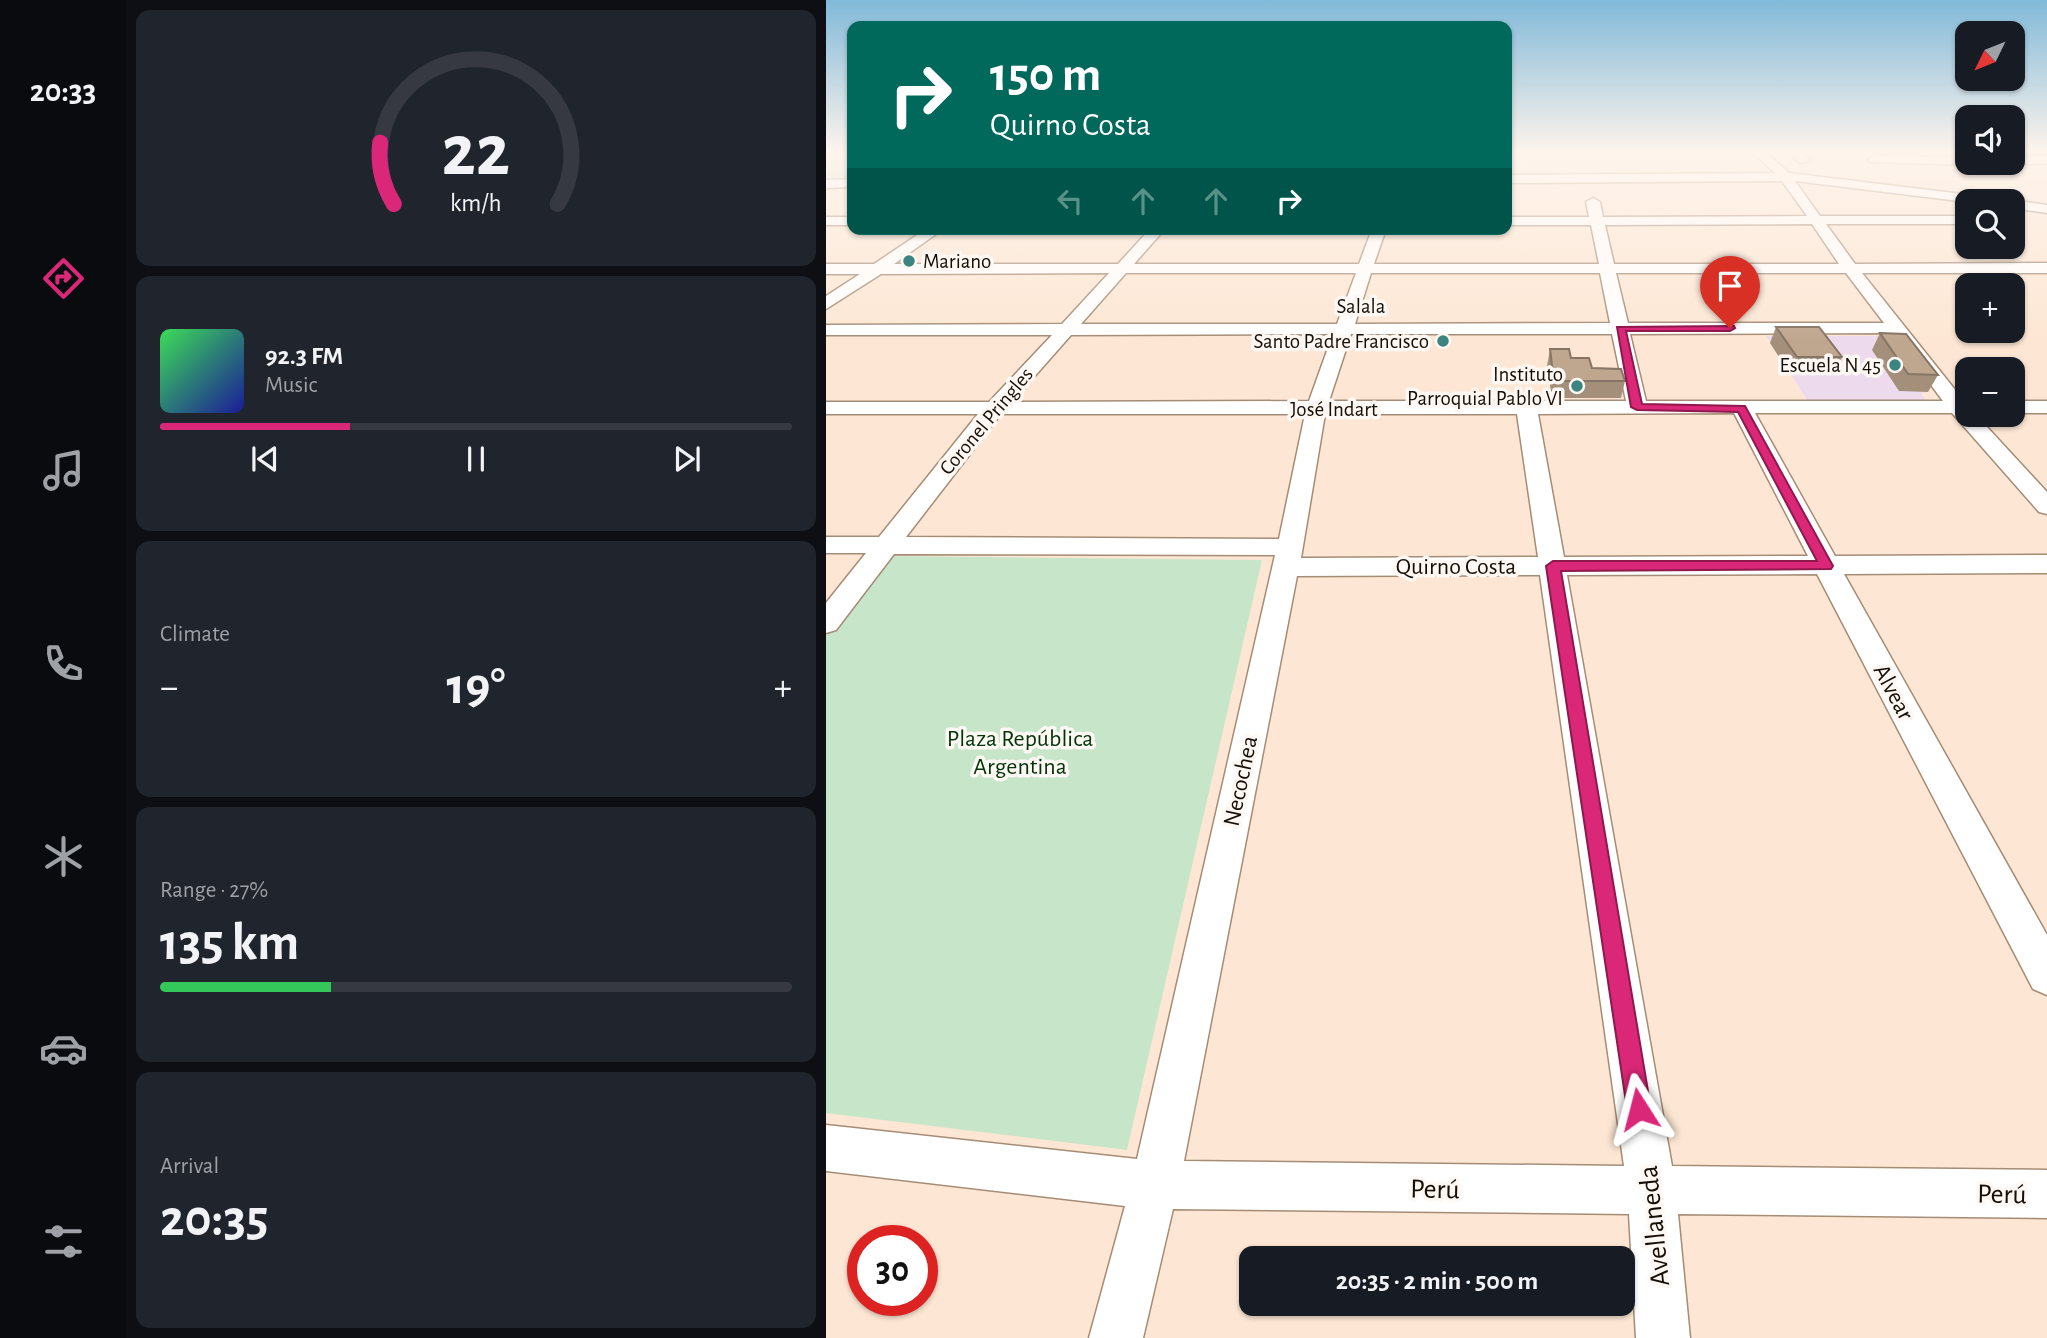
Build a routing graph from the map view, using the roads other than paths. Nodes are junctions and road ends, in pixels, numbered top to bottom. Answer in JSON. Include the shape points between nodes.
{"nodes":[{"id":1,"x":1596,"y":213,"type":"edge"},
{"id":2,"x":1811,"y":213,"type":"edge"},
{"id":3,"x":1955,"y":220,"type":"edge"},
{"id":4,"x":826,"y":221,"type":"edge"},
{"id":5,"x":847,"y":221,"type":"edge"},
{"id":6,"x":1512,"y":221,"type":"edge"},
{"id":7,"x":1598,"y":221,"type":"junction"},
{"id":8,"x":1816,"y":221,"type":"junction"},
{"id":9,"x":927,"y":235,"type":"edge"},
{"id":10,"x":1153,"y":235,"type":"edge"},
{"id":11,"x":1377,"y":235,"type":"edge"},
{"id":12,"x":2025,"y":259,"type":"edge"},
{"id":13,"x":1608,"y":268,"type":"junction"},
{"id":14,"x":1850,"y":268,"type":"junction"},
{"id":15,"x":2041,"y":268,"type":"edge"},
{"id":16,"x":826,"y":269,"type":"edge"},
{"id":17,"x":877,"y":269,"type":"junction"},
{"id":18,"x":1122,"y":269,"type":"junction"},
{"id":19,"x":1365,"y":269,"type":"junction"},
{"id":20,"x":2047,"y":279,"type":"edge"},
{"id":21,"x":826,"y":304,"type":"edge"},
{"id":22,"x":1342,"y":328,"type":"junction"},
{"id":23,"x":1895,"y":328,"type":"junction"},
{"id":24,"x":1066,"y":329,"type":"junction"},
{"id":25,"x":1620,"y":329,"type":"junction"},
{"id":26,"x":826,"y":330,"type":"edge"},
{"id":27,"x":1955,"y":399,"type":"edge"},
{"id":28,"x":1637,"y":407,"type":"junction"},
{"id":29,"x":1955,"y":407,"type":"edge"},
{"id":30,"x":2025,"y":407,"type":"edge"},
{"id":31,"x":2047,"y":407,"type":"edge"},
{"id":32,"x":826,"y":408,"type":"edge"},
{"id":33,"x":994,"y":408,"type":"junction"},
{"id":34,"x":1316,"y":409,"type":"junction"},
{"id":35,"x":1527,"y":409,"type":"junction"},
{"id":36,"x":1742,"y":409,"type":"junction"},
{"id":37,"x":1979,"y":427,"type":"edge"},
{"id":38,"x":2047,"y":507,"type":"edge"},
{"id":39,"x":826,"y":545,"type":"edge"},
{"id":40,"x":886,"y":545,"type":"junction"},
{"id":41,"x":1288,"y":557,"type":"junction"},
{"id":42,"x":2047,"y":564,"type":"edge"},
{"id":43,"x":1553,"y":566,"type":"junction"},
{"id":44,"x":1826,"y":566,"type":"junction"},
{"id":45,"x":826,"y":624,"type":"edge"},
{"id":46,"x":2047,"y":975,"type":"edge"},
{"id":47,"x":826,"y":1148,"type":"edge"},
{"id":48,"x":1155,"y":1185,"type":"junction"},
{"id":49,"x":1651,"y":1190,"type":"junction"},
{"id":50,"x":2047,"y":1194,"type":"edge"},
{"id":51,"x":1116,"y":1338,"type":"edge"},
{"id":52,"x":1663,"y":1338,"type":"edge"}],
"edges":[{"from":1,"to":7,"type":"street"},
{"from":2,"to":8,"type":"street"},
{"from":3,"to":8,"type":"street"},
{"from":4,"to":5,"type":"street"},
{"from":6,"to":7,"type":"street"},
{"from":7,"to":8,"type":"street"},
{"from":7,"to":13,"type":"street"},
{"from":8,"to":14,"type":"street"},
{"from":9,"to":17,"type":"street"},
{"from":10,"to":18,"type":"street","name":"Coronel Pringles"},
{"from":11,"to":19,"type":"street","name":"Necochea"},
{"from":12,"to":15,"type":"street"},
{"from":13,"to":14,"type":"street"},
{"from":13,"to":19,"type":"street"},
{"from":13,"to":25,"type":"street"},
{"from":14,"to":15,"type":"street"},
{"from":14,"to":23,"type":"street"},
{"from":15,"to":20,"type":"street"},
{"from":16,"to":17,"type":"street"},
{"from":17,"to":18,"type":"street"},
{"from":17,"to":21,"type":"street"},
{"from":18,"to":19,"type":"street"},
{"from":18,"to":24,"type":"street","name":"Coronel Pringles"},
{"from":19,"to":22,"type":"street","name":"Necochea"},
{"from":22,"to":24,"type":"street","name":"Salala"},
{"from":22,"to":25,"type":"street","name":"Salala"},
{"from":22,"to":34,"type":"street","name":"Necochea"},
{"from":23,"to":25,"type":"street","name":"Salala"},
{"from":23,"to":27,"type":"street"},
{"from":24,"to":26,"type":"street","name":"Salala"},
{"from":24,"to":33,"type":"street","name":"Coronel Pringles"},
{"from":25,"to":28,"type":"street"},
{"from":28,"to":35,"type":"street","name":"José Indart"},
{"from":28,"to":36,"type":"street","name":"José Indart"},
{"from":29,"to":36,"type":"street","name":"José Indart"},
{"from":30,"to":31,"type":"street"},
{"from":32,"to":33,"type":"street","name":"José Indart"},
{"from":33,"to":34,"type":"street","name":"José Indart"},
{"from":33,"to":40,"type":"street","name":"Coronel Pringles"},
{"from":34,"to":35,"type":"street","name":"José Indart"},
{"from":34,"to":41,"type":"street","name":"Necochea"},
{"from":35,"to":43,"type":"street","name":"Avellaneda"},
{"from":36,"to":44,"type":"street","name":"Alvear"},
{"from":37,"to":38,"type":"street"},
{"from":39,"to":40,"type":"street","name":"Quirno Costa"},
{"from":40,"to":41,"type":"street","name":"Quirno Costa"},
{"from":40,"to":45,"type":"street","name":"Coronel Pringles"},
{"from":41,"to":43,"type":"street","name":"Quirno Costa"},
{"from":41,"to":48,"type":"street","name":"Necochea"},
{"from":42,"to":44,"type":"street","name":"Quirno Costa"},
{"from":43,"to":44,"type":"street","name":"Quirno Costa"},
{"from":43,"to":49,"type":"street","name":"Avellaneda"},
{"from":44,"to":46,"type":"street","name":"Alvear"},
{"from":47,"to":48,"type":"street","name":"Perú"},
{"from":48,"to":49,"type":"street","name":"Perú"},
{"from":48,"to":51,"type":"street","name":"Necochea"},
{"from":49,"to":50,"type":"street","name":"Perú"},
{"from":49,"to":52,"type":"street","name":"Avellaneda"}]}
